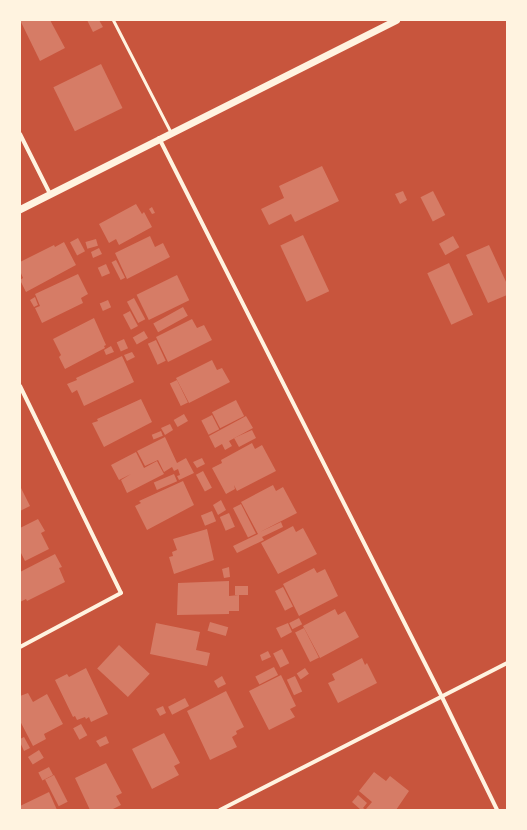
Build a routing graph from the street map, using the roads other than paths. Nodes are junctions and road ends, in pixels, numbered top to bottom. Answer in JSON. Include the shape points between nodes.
{"nodes":[{"id":1,"x":113,"y":20,"type":"edge"},
{"id":2,"x":396,"y":20,"type":"edge"},
{"id":3,"x":171,"y":133,"type":"junction"},
{"id":4,"x":20,"y":134,"type":"edge"},
{"id":5,"x":160,"y":138,"type":"junction"},
{"id":6,"x":50,"y":194,"type":"junction"},
{"id":7,"x":20,"y":209,"type":"edge"},
{"id":8,"x":20,"y":386,"type":"edge"},
{"id":9,"x":20,"y":647,"type":"edge"},
{"id":10,"x":507,"y":663,"type":"edge"},
{"id":11,"x":442,"y":697,"type":"junction"},
{"id":12,"x":220,"y":810,"type":"edge"},
{"id":13,"x":497,"y":810,"type":"edge"}],
"edges":[{"from":1,"to":3,"type":"lane"},
{"from":2,"to":3,"type":"street"},
{"from":3,"to":5,"type":"street"},
{"from":4,"to":6,"type":"street"},
{"from":5,"to":6,"type":"street"},
{"from":5,"to":11,"type":"street"},
{"from":6,"to":7,"type":"street"},
{"from":8,"to":9,"type":"street","via":[[121,593]]},
{"from":10,"to":11,"type":"street"},
{"from":11,"to":12,"type":"street"},
{"from":11,"to":13,"type":"street"}]}
